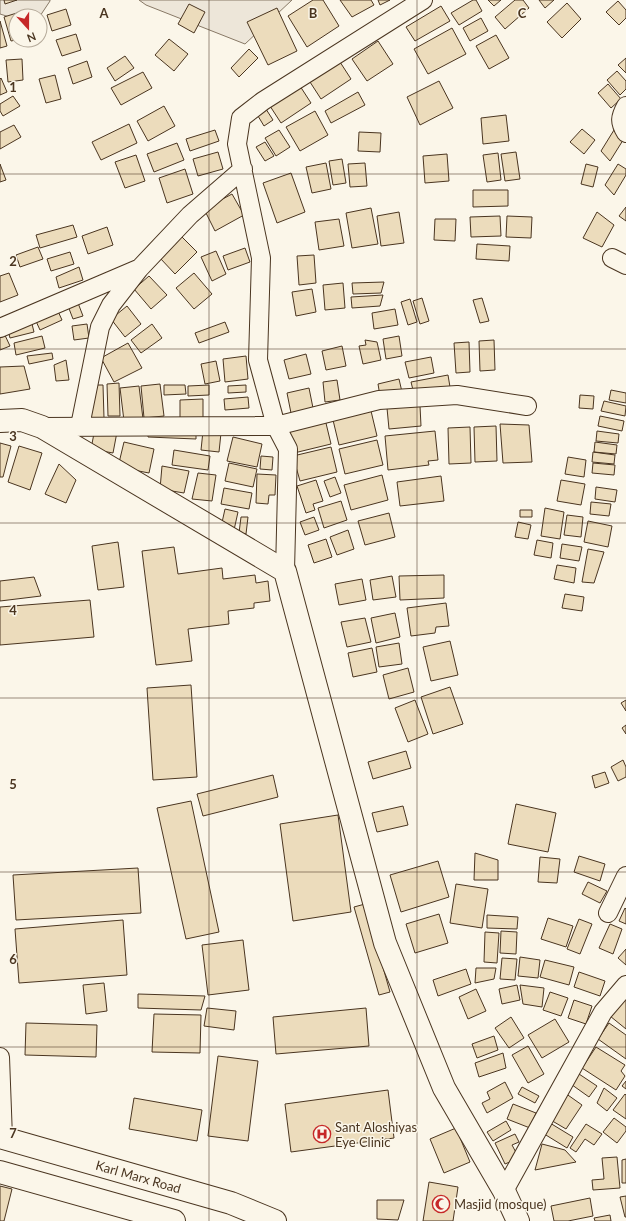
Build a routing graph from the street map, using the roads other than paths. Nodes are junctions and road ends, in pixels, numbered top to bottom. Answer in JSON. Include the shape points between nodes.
{"nodes":[{"id":1,"x":423,"y":0,"type":"edge"},
{"id":2,"x":626,"y":106,"type":"edge"},
{"id":3,"x":626,"y":132,"type":"edge"},
{"id":4,"x":243,"y":169,"type":"junction"},
{"id":5,"x":139,"y":269,"type":"junction"},
{"id":6,"x":0,"y":328,"type":"edge"},
{"id":7,"x":527,"y":406,"type":"dead end"},
{"id":8,"x":0,"y":421,"type":"edge"},
{"id":9,"x":80,"y":426,"type":"junction"},
{"id":10,"x":276,"y":426,"type":"junction"},
{"id":11,"x":42,"y":427,"type":"junction"},
{"id":12,"x":285,"y":571,"type":"junction"},
{"id":13,"x":626,"y":876,"type":"edge"},
{"id":14,"x":608,"y":913,"type":"dead end"},
{"id":15,"x":626,"y":985,"type":"edge"},
{"id":16,"x":0,"y":1057,"type":"edge"},
{"id":17,"x":1,"y":1137,"type":"edge"},
{"id":18,"x":0,"y":1172,"type":"edge"},
{"id":19,"x":504,"y":1190,"type":"junction"},
{"id":20,"x":174,"y":1221,"type":"edge"},
{"id":21,"x":275,"y":1221,"type":"edge"},
{"id":22,"x":518,"y":1221,"type":"edge"}],
"edges":[{"from":1,"to":4,"type":"street","via":[[263,101],[241,118],[237,144]]},
{"from":2,"to":3,"type":"street","via":[[621,123]]},
{"from":4,"to":5,"type":"street","via":[[190,215]]},
{"from":4,"to":10,"type":"street","via":[[261,258],[258,360]]},
{"from":5,"to":6,"type":"street"},
{"from":5,"to":9,"type":"street","via":[[112,304],[100,326]]},
{"from":7,"to":10,"type":"street","via":[[458,395],[379,400]]},
{"from":8,"to":11,"type":"street","via":[[22,420]]},
{"from":9,"to":10,"type":"street"},
{"from":9,"to":11,"type":"street"},
{"from":10,"to":12,"type":"street","via":[[288,449]]},
{"from":11,"to":12,"type":"street"},
{"from":12,"to":19,"type":"street","via":[[385,944],[444,1088]]},
{"from":13,"to":14,"type":"street"},
{"from":15,"to":19,"type":"street","via":[[603,1012]]},
{"from":16,"to":17,"type":"street"},
{"from":17,"to":21,"type":"street","name":"Karl Marx Road","via":[[231,1203]]},
{"from":18,"to":20,"type":"street"},
{"from":19,"to":22,"type":"street"}]}
